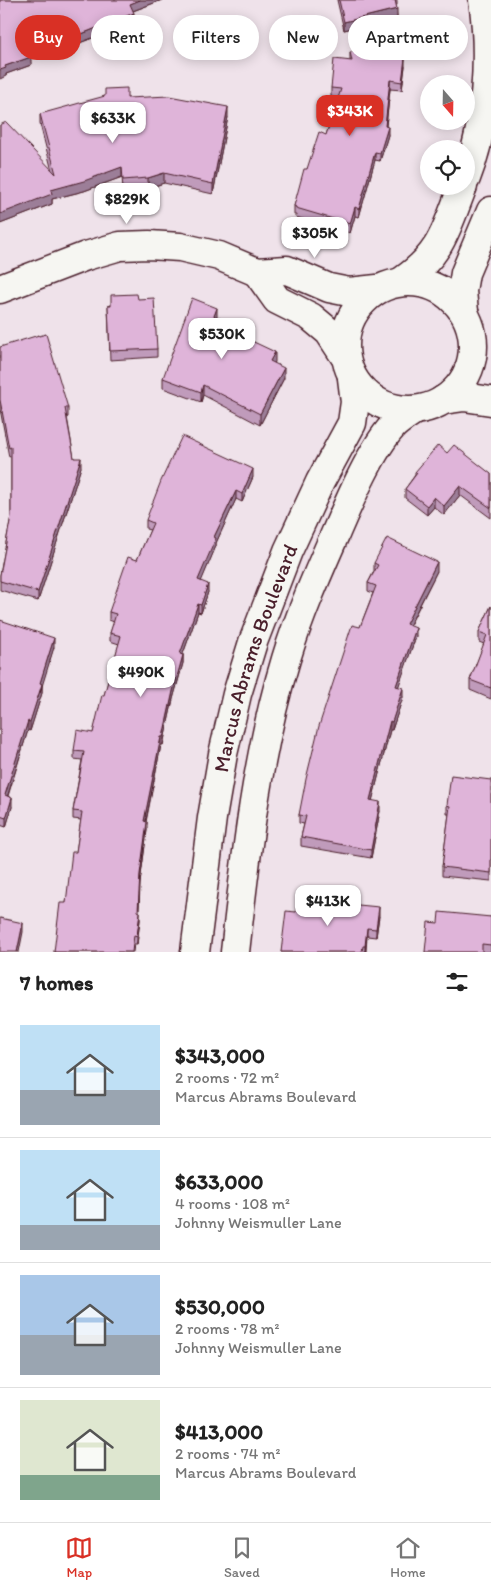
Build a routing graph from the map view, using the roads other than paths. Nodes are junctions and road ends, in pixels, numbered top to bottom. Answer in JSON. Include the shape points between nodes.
{"nodes":[{"id":1,"x":483,"y":0,"type":"edge"},
{"id":2,"x":475,"y":144,"type":"edge"},
{"id":3,"x":459,"y":195,"type":"edge"},
{"id":4,"x":491,"y":211,"type":"edge"},
{"id":5,"x":257,"y":272,"type":"junction"},
{"id":6,"x":390,"y":285,"type":"junction"},
{"id":7,"x":0,"y":289,"type":"edge"},
{"id":8,"x":468,"y":325,"type":"junction"},
{"id":9,"x":491,"y":363,"type":"edge"},
{"id":10,"x":348,"y":367,"type":"junction"},
{"id":11,"x":443,"y":400,"type":"junction"},
{"id":12,"x":491,"y":401,"type":"edge"},
{"id":13,"x":414,"y":410,"type":"junction"},
{"id":14,"x":195,"y":952,"type":"edge"},
{"id":15,"x":234,"y":952,"type":"edge"}],
"edges":[{"from":1,"to":2,"type":"street","via":[[486,84]]},
{"from":3,"to":6,"type":"street","via":[[432,256],[419,270]]},
{"from":4,"to":8,"type":"street","via":[[465,273],[462,291]]},
{"from":5,"to":6,"type":"street","via":[[287,270],[328,288],[349,292]]},
{"from":5,"to":7,"type":"street","via":[[220,256],[180,247],[120,246]]},
{"from":5,"to":10,"type":"street","via":[[277,300],[311,317],[328,332]]},
{"from":6,"to":8,"type":"street","via":[[420,282],[437,288],[452,298]]},
{"from":6,"to":10,"type":"street","via":[[362,301],[351,317],[345,336]]},
{"from":8,"to":9,"type":"street","via":[[485,358]]},
{"from":8,"to":11,"type":"street","via":[[472,355],[467,373]]},
{"from":10,"to":13,"type":"street","via":[[364,392],[379,403],[396,409]]},
{"from":10,"to":14,"type":"street","name":"Marcus Abrams Boulevard","via":[[355,402],[352,423],[288,551],[237,694],[214,809]]},
{"from":11,"to":12,"type":"street","via":[[464,397]]},
{"from":11,"to":13,"type":"street"},
{"from":13,"to":15,"type":"street","name":"Marcus Abrams Boulevard","via":[[394,426],[372,458],[318,573],[286,658],[260,760]]}]}
